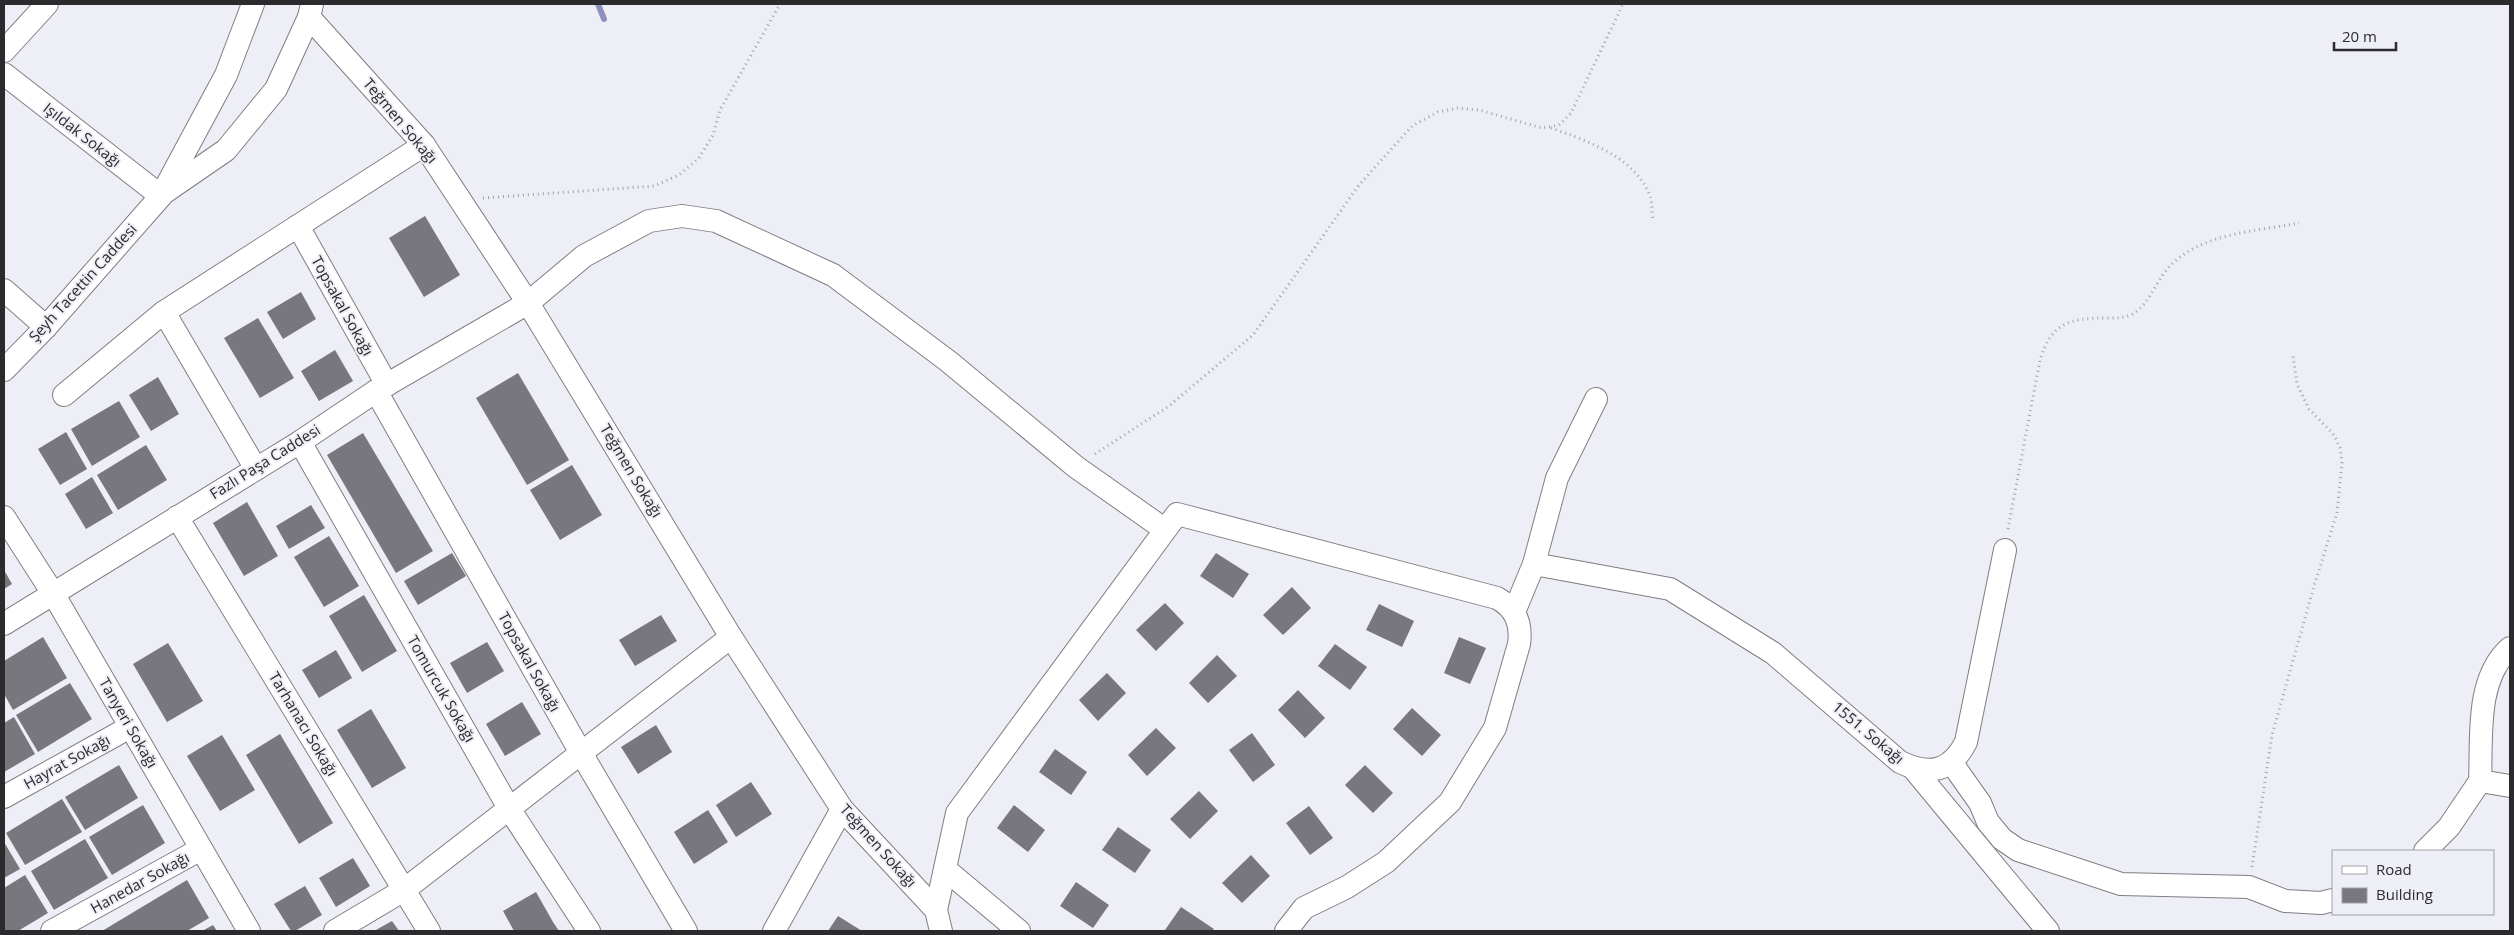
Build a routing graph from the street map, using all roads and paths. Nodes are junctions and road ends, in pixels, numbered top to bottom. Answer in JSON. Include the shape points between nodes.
{"nodes":[{"id":1,"x":47,"y":4,"type":"edge"},
{"id":2,"x":253,"y":4,"type":"edge"},
{"id":3,"x":780,"y":4,"type":"edge"},
{"id":4,"x":1622,"y":4,"type":"edge"},
{"id":5,"x":311,"y":10,"type":"edge"},
{"id":6,"x":4,"y":51,"type":"edge"},
{"id":7,"x":4,"y":74,"type":"edge"},
{"id":8,"x":1551,"y":128,"type":"junction"},
{"id":9,"x":424,"y":145,"type":"junction"},
{"id":10,"x":160,"y":196,"type":"junction"},
{"id":11,"x":460,"y":199,"type":"junction"},
{"id":12,"x":1653,"y":218,"type":"dead end"},
{"id":13,"x":2299,"y":223,"type":"dead end"},
{"id":14,"x":298,"y":226,"type":"junction"},
{"id":15,"x":4,"y":290,"type":"edge"},
{"id":16,"x":528,"y":303,"type":"junction"},
{"id":17,"x":164,"y":312,"type":"junction"},
{"id":18,"x":46,"y":326,"type":"junction"},
{"id":19,"x":2292,"y":356,"type":"dead end"},
{"id":20,"x":4,"y":370,"type":"edge"},
{"id":21,"x":382,"y":388,"type":"junction"},
{"id":22,"x":64,"y":395,"type":"dead end"},
{"id":23,"x":1596,"y":399,"type":"dead end"},
{"id":24,"x":300,"y":442,"type":"junction"},
{"id":25,"x":1076,"y":467,"type":"junction"},
{"id":26,"x":256,"y":469,"type":"junction"},
{"id":27,"x":4,"y":517,"type":"edge"},
{"id":28,"x":178,"y":517,"type":"junction"},
{"id":29,"x":1164,"y":529,"type":"junction"},
{"id":30,"x":2005,"y":550,"type":"joint"},
{"id":31,"x":1534,"y":564,"type":"junction"},
{"id":32,"x":54,"y":595,"type":"junction"},
{"id":33,"x":1514,"y":612,"type":"junction"},
{"id":34,"x":4,"y":624,"type":"edge"},
{"id":35,"x":731,"y":637,"type":"junction"},
{"id":36,"x":2510,"y":648,"type":"edge"},
{"id":37,"x":130,"y":727,"type":"junction"},
{"id":38,"x":580,"y":753,"type":"junction"},
{"id":39,"x":1951,"y":762,"type":"junction"},
{"id":40,"x":1913,"y":768,"type":"junction"},
{"id":41,"x":2480,"y":781,"type":"junction"},
{"id":42,"x":2510,"y":786,"type":"edge"},
{"id":43,"x":4,"y":797,"type":"edge"},
{"id":44,"x":842,"y":809,"type":"junction"},
{"id":45,"x":510,"y":810,"type":"junction"},
{"id":46,"x":201,"y":849,"type":"junction"},
{"id":47,"x":2426,"y":850,"type":"edge"},
{"id":48,"x":945,"y":869,"type":"junction"},
{"id":49,"x":2249,"y":887,"type":"junction"},
{"id":50,"x":404,"y":890,"type":"junction"},
{"id":51,"x":2332,"y":900,"type":"edge"},
{"id":52,"x":938,"y":921,"type":"edge"},
{"id":53,"x":52,"y":931,"type":"edge"},
{"id":54,"x":249,"y":931,"type":"edge"},
{"id":55,"x":335,"y":931,"type":"edge"},
{"id":56,"x":428,"y":931,"type":"edge"},
{"id":57,"x":589,"y":931,"type":"edge"},
{"id":58,"x":686,"y":931,"type":"edge"},
{"id":59,"x":774,"y":931,"type":"edge"},
{"id":60,"x":1019,"y":931,"type":"edge"},
{"id":61,"x":1286,"y":931,"type":"edge"},
{"id":62,"x":2048,"y":931,"type":"edge"}],
"edges":[{"from":1,"to":6,"type":"street"},
{"from":2,"to":10,"type":"street","via":[[226,75]]},
{"from":3,"to":11,"type":"path","via":[[720,110],[713,135],[699,158],[679,175],[654,186]]},
{"from":4,"to":8,"type":"path","via":[[1572,113]]},
{"from":5,"to":9,"type":"street","name":"Teğmen Sokağı"},
{"from":5,"to":10,"type":"street","via":[[276,89],[226,150]]},
{"from":7,"to":10,"type":"street","name":"Işıldak Sokağı"},
{"from":8,"to":12,"type":"path","via":[[1591,142],[1626,165],[1642,182],[1651,199]]},
{"from":8,"to":25,"type":"path","via":[[1458,108],[1438,112],[1412,126],[1359,185],[1253,335],[1169,406]]},
{"from":9,"to":11,"type":"street","name":"Teğmen Sokağı"},
{"from":9,"to":14,"type":"street"},
{"from":10,"to":18,"type":"street","name":"Şeyh Tacettin Caddesi"},
{"from":11,"to":16,"type":"street","name":"Teğmen Sokağı"},
{"from":13,"to":30,"type":"path","via":[[2209,241],[2189,250],[2171,264],[2135,312],[2118,318],[2082,318],[2054,332],[2040,360]]},
{"from":14,"to":17,"type":"street"},
{"from":14,"to":21,"type":"street","name":"Topsakal Sokağı"},
{"from":15,"to":18,"type":"street"},
{"from":16,"to":21,"type":"street","name":"Fazlı Paşa Caddesi"},
{"from":16,"to":25,"type":"street","name":"Fazlı Paşa Caddesi","via":[[584,256],[648,221],[682,216],[716,221],[833,275],[948,361]]},
{"from":16,"to":35,"type":"street","name":"Teğmen Sokağı"},
{"from":17,"to":22,"type":"street"},
{"from":17,"to":26,"type":"street"},
{"from":18,"to":20,"type":"street","name":"Şeyh Tacettin Caddesi"},
{"from":19,"to":49,"type":"path","via":[[2297,384],[2309,409],[2334,435],[2342,463],[2337,514],[2272,735]]},
{"from":21,"to":24,"type":"street","name":"Fazlı Paşa Caddesi"},
{"from":21,"to":38,"type":"street","name":"Topsakal Sokağı"},
{"from":23,"to":31,"type":"street","via":[[1557,478]]},
{"from":24,"to":26,"type":"street","name":"Fazlı Paşa Caddesi"},
{"from":24,"to":45,"type":"street","name":"Tomurcuk Sokağı"},
{"from":25,"to":29,"type":"street","name":"Fazlı Paşa Caddesi"},
{"from":26,"to":28,"type":"street","name":"Fazlı Paşa Caddesi"},
{"from":27,"to":32,"type":"street","name":"Tanyeri Sokağı"},
{"from":28,"to":32,"type":"street","name":"Fazlı Paşa Caddesi"},
{"from":28,"to":50,"type":"street","name":"Tarhanacı Sokağı"},
{"from":29,"to":33,"type":"street","via":[[1177,514],[1497,598]]},
{"from":29,"to":48,"type":"street","via":[[957,813]]},
{"from":30,"to":39,"type":"street","via":[[1966,742]]},
{"from":31,"to":33,"type":"street"},
{"from":31,"to":40,"type":"street","name":"1551. Sokağı","via":[[1670,589],[1774,653],[1900,762]]},
{"from":32,"to":34,"type":"street","name":"Fazlı Paşa Caddesi"},
{"from":32,"to":37,"type":"street","name":"Tanyeri Sokağı"},
{"from":33,"to":61,"type":"street","via":[[1521,633],[1495,728],[1450,802],[1386,862],[1347,887],[1304,908]]},
{"from":35,"to":38,"type":"street"},
{"from":35,"to":44,"type":"street","name":"Teğmen Sokağı"},
{"from":36,"to":41,"type":"street","via":[[2492,674],[2484,701]]},
{"from":37,"to":43,"type":"street","name":"Hayrat Sokağı"},
{"from":37,"to":46,"type":"street","name":"Tanyeri Sokağı"},
{"from":38,"to":45,"type":"street"},
{"from":38,"to":58,"type":"street","name":"Topsakal Sokağı"},
{"from":39,"to":40,"type":"street","name":"1551. Sokağı","via":[[1928,770]]},
{"from":39,"to":49,"type":"street","via":[[1980,803],[1988,822],[2002,839],[2018,850],[2121,884]]},
{"from":40,"to":62,"type":"street"},
{"from":41,"to":42,"type":"street"},
{"from":41,"to":47,"type":"street","via":[[2449,827]]},
{"from":44,"to":52,"type":"street","name":"Teğmen Sokağı"},
{"from":44,"to":59,"type":"street"},
{"from":45,"to":50,"type":"street"},
{"from":45,"to":57,"type":"street","name":"Tomurcuk Sokağı"},
{"from":46,"to":53,"type":"street","name":"Hanedar Sokağı"},
{"from":46,"to":54,"type":"street","name":"Tanyeri Sokağı"},
{"from":48,"to":52,"type":"street"},
{"from":48,"to":60,"type":"street"},
{"from":49,"to":51,"type":"street","via":[[2285,901],[2320,903]]},
{"from":50,"to":55,"type":"street"},
{"from":50,"to":56,"type":"street","name":"Tarhanacı Sokağı"}]}
